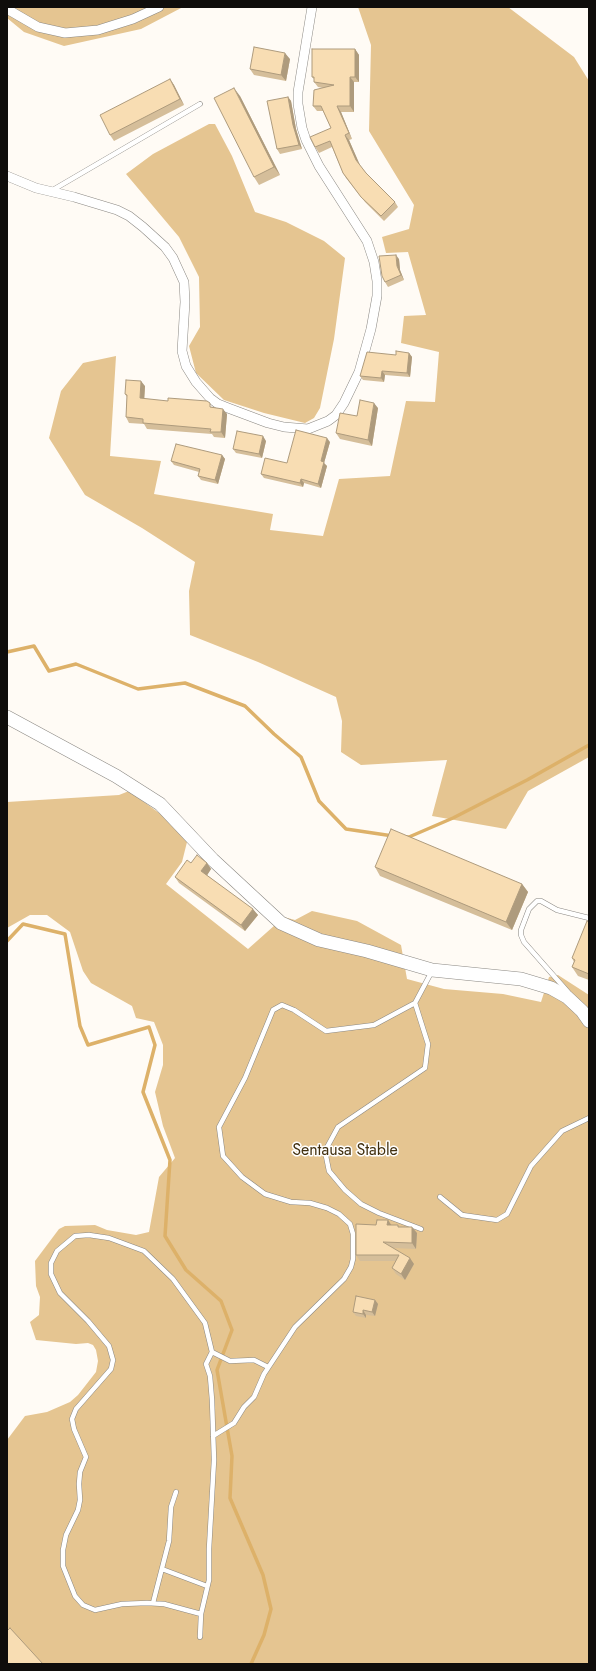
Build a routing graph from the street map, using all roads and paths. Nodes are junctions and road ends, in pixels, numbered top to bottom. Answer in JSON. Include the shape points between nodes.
{"nodes":[{"id":1,"x":159,"y":7,"type":"edge"},
{"id":2,"x":312,"y":7,"type":"edge"},
{"id":3,"x":7,"y":9,"type":"edge"},
{"id":4,"x":200,"y":104,"type":"dead end"},
{"id":5,"x":7,"y":176,"type":"edge"},
{"id":6,"x":50,"y":192,"type":"junction"},
{"id":7,"x":7,"y":716,"type":"edge"},
{"id":8,"x":589,"y":918,"type":"edge"},
{"id":9,"x":432,"y":970,"type":"junction"},
{"id":10,"x":416,"y":1003,"type":"junction"},
{"id":11,"x":574,"y":1004,"type":"junction"},
{"id":12,"x":589,"y":1022,"type":"edge"},
{"id":13,"x":589,"y":1118,"type":"edge"},
{"id":14,"x":440,"y":1197,"type":"dead end"},
{"id":15,"x":421,"y":1229,"type":"dead end"},
{"id":16,"x":214,"y":1353,"type":"junction"},
{"id":17,"x":268,"y":1367,"type":"junction"},
{"id":18,"x":213,"y":1436,"type":"junction"},
{"id":19,"x":176,"y":1492,"type":"dead end"},
{"id":20,"x":162,"y":1569,"type":"junction"},
{"id":21,"x":207,"y":1586,"type":"junction"},
{"id":22,"x":153,"y":1603,"type":"junction"},
{"id":23,"x":201,"y":1614,"type":"junction"},
{"id":24,"x":200,"y":1636,"type":"dead end"}],
"edges":[{"from":1,"to":3,"type":"street","via":[[98,30],[66,33],[38,27]]},
{"from":2,"to":6,"type":"street","via":[[298,92],[302,128],[319,166],[367,241],[377,281],[371,329],[359,372],[344,403],[328,421],[308,429],[284,427],[223,406],[210,398],[186,366],[182,351],[184,282],[165,247],[129,216],[117,210]]},
{"from":4,"to":6,"type":"lane"},
{"from":5,"to":6,"type":"street","via":[[25,185]]},
{"from":7,"to":9,"type":"street","via":[[116,776],[160,804],[213,860],[280,923],[319,940]]},
{"from":8,"to":11,"type":"lane","via":[[557,910],[537,901],[529,908],[521,930],[524,942],[570,993]]},
{"from":9,"to":10,"type":"lane"},
{"from":9,"to":11,"type":"street","via":[[521,979],[551,988]]},
{"from":10,"to":15,"type":"lane","via":[[428,1044],[425,1068],[338,1127],[325,1151],[329,1171],[361,1204]]},
{"from":10,"to":17,"type":"lane","via":[[374,1025],[326,1031],[282,1005],[273,1010],[245,1078],[219,1127],[223,1156],[242,1177],[264,1194],[291,1202],[310,1203],[339,1214],[350,1224],[353,1234],[353,1259],[348,1273],[294,1327]]},
{"from":11,"to":12,"type":"street"},
{"from":13,"to":14,"type":"lane","via":[[562,1132],[531,1166],[507,1214],[497,1220],[462,1215]]},
{"from":16,"to":17,"type":"lane","via":[[230,1361],[254,1360]]},
{"from":16,"to":18,"type":"lane","via":[[206,1364],[210,1376]]},
{"from":16,"to":22,"type":"lane","via":[[205,1323],[190,1301],[174,1279],[144,1251],[109,1238],[90,1235],[75,1236],[57,1251],[51,1263],[54,1283],[60,1294],[109,1346],[113,1360],[111,1369],[76,1408],[72,1419],[86,1457],[80,1472],[78,1510],[64,1542],[63,1566],[75,1596],[83,1605],[94,1610],[122,1604]]},
{"from":17,"to":18,"type":"lane","via":[[254,1397],[244,1406],[234,1423]]},
{"from":18,"to":21,"type":"lane"},
{"from":19,"to":20,"type":"lane","via":[[171,1507],[169,1541]]},
{"from":20,"to":21,"type":"lane"},
{"from":20,"to":22,"type":"lane"},
{"from":21,"to":23,"type":"lane"},
{"from":22,"to":23,"type":"lane"},
{"from":23,"to":24,"type":"lane"}]}
